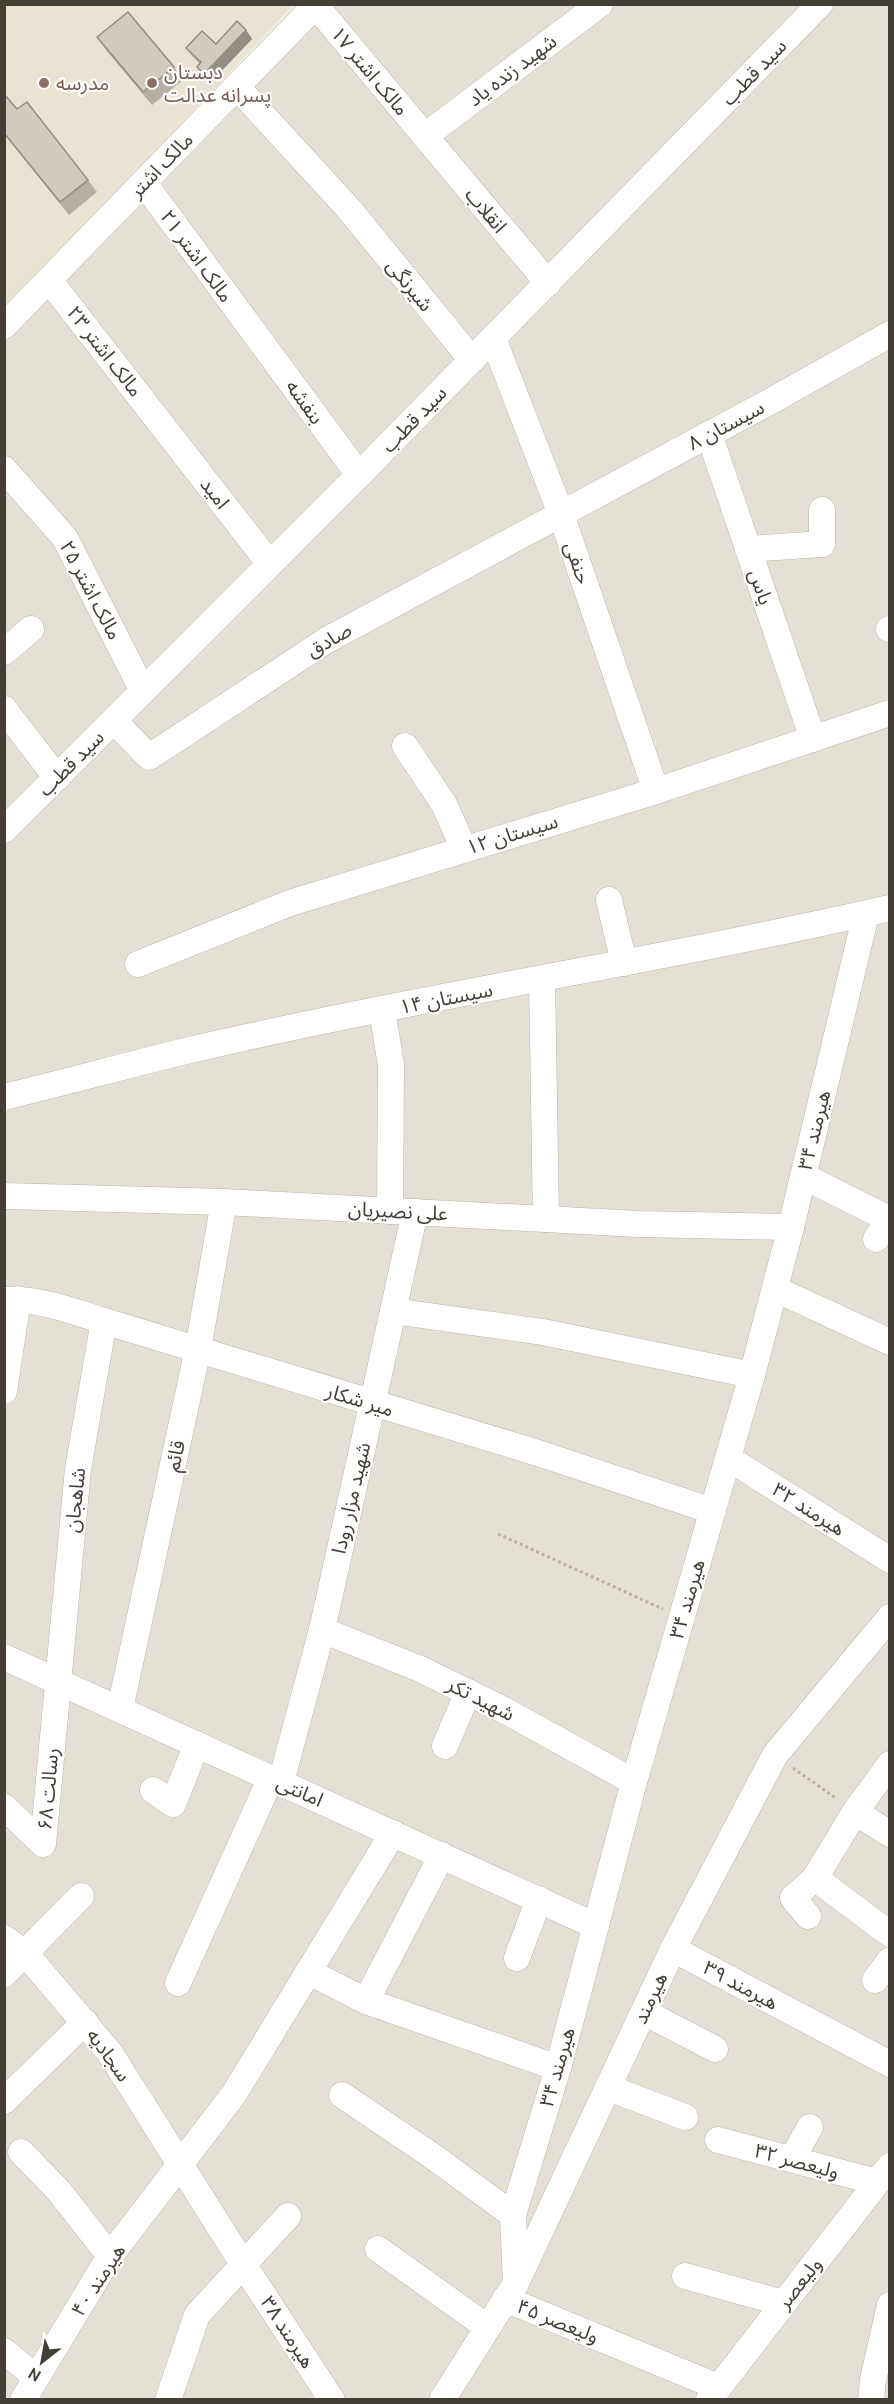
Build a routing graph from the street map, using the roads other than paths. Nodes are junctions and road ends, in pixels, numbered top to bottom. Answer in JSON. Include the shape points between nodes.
{"nodes":[{"id":1,"x":600,"y":4,"type":"edge"},
{"id":2,"x":316,"y":5,"type":"edge"},
{"id":3,"x":804,"y":10,"type":"edge"},
{"id":4,"x":237,"y":87,"type":"junction"},
{"id":5,"x":425,"y":136,"type":"junction"},
{"id":6,"x":144,"y":183,"type":"junction"},
{"id":7,"x":49,"y":280,"type":"junction"},
{"id":8,"x":548,"y":283,"type":"junction"},
{"id":9,"x":4,"y":326,"type":"edge"},
{"id":10,"x":251,"y":329,"type":"joint"},
{"id":11,"x":890,"y":334,"type":"edge"},
{"id":12,"x":494,"y":338,"type":"junction"},
{"id":13,"x":472,"y":360,"type":"junction"},
{"id":14,"x":160,"y":422,"type":"joint"},
{"id":15,"x":709,"y":434,"type":"junction"},
{"id":16,"x":4,"y":469,"type":"edge"},
{"id":17,"x":359,"y":475,"type":"junction"},
{"id":18,"x":822,"y":510,"type":"dead end"},
{"id":19,"x":561,"y":514,"type":"junction"},
{"id":20,"x":748,"y":549,"type":"junction"},
{"id":21,"x":270,"y":564,"type":"junction"},
{"id":22,"x":31,"y":629,"type":"dead end"},
{"id":23,"x":4,"y":651,"type":"edge"},
{"id":24,"x":143,"y":691,"type":"junction"},
{"id":25,"x":4,"y":709,"type":"edge"},
{"id":26,"x":890,"y":713,"type":"edge"},
{"id":27,"x":114,"y":720,"type":"junction"},
{"id":28,"x":813,"y":739,"type":"junction"},
{"id":29,"x":405,"y":746,"type":"dead end"},
{"id":30,"x":57,"y":778,"type":"junction"},
{"id":31,"x":656,"y":791,"type":"junction"},
{"id":32,"x":4,"y":830,"type":"edge"},
{"id":33,"x":464,"y":849,"type":"junction"},
{"id":34,"x":609,"y":900,"type":"dead end"},
{"id":35,"x":878,"y":911,"type":"edge"},
{"id":36,"x":624,"y":963,"type":"junction"},
{"id":37,"x":138,"y":964,"type":"dead end"},
{"id":38,"x":542,"y":979,"type":"junction"},
{"id":39,"x":382,"y":1010,"type":"junction"},
{"id":40,"x":4,"y":1097,"type":"edge"},
{"id":41,"x":803,"y":1176,"type":"junction"},
{"id":42,"x":4,"y":1196,"type":"edge"},
{"id":43,"x":224,"y":1202,"type":"junction"},
{"id":44,"x":403,"y":1212,"type":"junction"},
{"id":45,"x":546,"y":1219,"type":"junction"},
{"id":46,"x":791,"y":1227,"type":"junction"},
{"id":47,"x":876,"y":1239,"type":"dead end"},
{"id":48,"x":774,"y":1289,"type":"junction"},
{"id":49,"x":11,"y":1299,"type":"edge"},
{"id":50,"x":393,"y":1311,"type":"junction"},
{"id":51,"x":104,"y":1321,"type":"junction"},
{"id":52,"x":890,"y":1342,"type":"edge"},
{"id":53,"x":198,"y":1349,"type":"junction"},
{"id":54,"x":752,"y":1375,"type":"junction"},
{"id":55,"x":4,"y":1391,"type":"edge"},
{"id":56,"x":373,"y":1404,"type":"junction"},
{"id":57,"x":728,"y":1458,"type":"junction"},
{"id":58,"x":712,"y":1511,"type":"junction"},
{"id":59,"x":890,"y":1560,"type":"edge"},
{"id":60,"x":890,"y":1617,"type":"edge"},
{"id":61,"x":322,"y":1630,"type":"junction"},
{"id":62,"x":4,"y":1657,"type":"edge"},
{"id":63,"x":58,"y":1681,"type":"junction"},
{"id":64,"x":468,"y":1692,"type":"junction"},
{"id":65,"x":120,"y":1709,"type":"junction"},
{"id":66,"x":197,"y":1744,"type":"junction"},
{"id":67,"x":445,"y":1746,"type":"dead end"},
{"id":68,"x":890,"y":1764,"type":"edge"},
{"id":69,"x":276,"y":1780,"type":"junction"},
{"id":70,"x":634,"y":1782,"type":"junction"},
{"id":71,"x":153,"y":1790,"type":"dead end"},
{"id":72,"x":4,"y":1808,"type":"edge"},
{"id":73,"x":855,"y":1812,"type":"junction"},
{"id":74,"x":393,"y":1833,"type":"junction"},
{"id":75,"x":890,"y":1834,"type":"edge"},
{"id":76,"x":442,"y":1856,"type":"junction"},
{"id":77,"x":815,"y":1878,"type":"junction"},
{"id":78,"x":81,"y":1896,"type":"dead end"},
{"id":79,"x":539,"y":1899,"type":"junction"},
{"id":80,"x":808,"y":1916,"type":"dead end"},
{"id":81,"x":596,"y":1926,"type":"junction"},
{"id":82,"x":890,"y":1934,"type":"edge"},
{"id":83,"x":4,"y":1938,"type":"edge"},
{"id":84,"x":673,"y":1949,"type":"junction"},
{"id":85,"x":25,"y":1953,"type":"junction"},
{"id":86,"x":517,"y":1958,"type":"dead end"},
{"id":87,"x":309,"y":1972,"type":"junction"},
{"id":88,"x":4,"y":1974,"type":"edge"},
{"id":89,"x":178,"y":1983,"type":"dead end"},
{"id":90,"x":366,"y":2001,"type":"junction"},
{"id":91,"x":644,"y":2013,"type":"junction"},
{"id":92,"x":85,"y":2022,"type":"junction"},
{"id":93,"x":716,"y":2049,"type":"dead end"},
{"id":94,"x":890,"y":2064,"type":"edge"},
{"id":95,"x":558,"y":2068,"type":"junction"},
{"id":96,"x":609,"y":2088,"type":"junction"},
{"id":97,"x":342,"y":2095,"type":"dead end"},
{"id":98,"x":4,"y":2101,"type":"edge"},
{"id":99,"x":685,"y":2117,"type":"dead end"},
{"id":100,"x":810,"y":2127,"type":"dead end"},
{"id":101,"x":717,"y":2140,"type":"dead end"},
{"id":102,"x":21,"y":2152,"type":"dead end"},
{"id":103,"x":792,"y":2160,"type":"junction"},
{"id":104,"x":181,"y":2165,"type":"junction"},
{"id":105,"x":886,"y":2171,"type":"edge"},
{"id":106,"x":513,"y":2215,"type":"junction"},
{"id":107,"x":288,"y":2216,"type":"dead end"},
{"id":108,"x":378,"y":2248,"type":"dead end"},
{"id":109,"x":110,"y":2256,"type":"junction"},
{"id":110,"x":243,"y":2264,"type":"junction"},
{"id":111,"x":685,"y":2276,"type":"dead end"},
{"id":112,"x":510,"y":2291,"type":"junction"},
{"id":113,"x":783,"y":2303,"type":"junction"},
{"id":114,"x":888,"y":2317,"type":"edge"},
{"id":115,"x":487,"y":2327,"type":"junction"},
{"id":116,"x":4,"y":2351,"type":"edge"},
{"id":117,"x":36,"y":2377,"type":"junction"},
{"id":118,"x":713,"y":2393,"type":"edge"},
{"id":119,"x":447,"y":2398,"type":"edge"},
{"id":120,"x":23,"y":2400,"type":"edge"},
{"id":121,"x":168,"y":2400,"type":"edge"},
{"id":122,"x":332,"y":2400,"type":"edge"},
{"id":123,"x":872,"y":2400,"type":"edge"}],
"edges":[{"from":1,"to":5,"type":"street","name":"شهید زنده یاد"},
{"from":2,"to":4,"type":"street","name":"مالک اشتر"},
{"from":2,"to":5,"type":"street","name":"مالک اشتر ۱۷"},
{"from":3,"to":8,"type":"street","name":"سید قطب"},
{"from":4,"to":6,"type":"street","name":"مالک اشتر"},
{"from":4,"to":13,"type":"street","name":"شیرنگی","via":[[349,209]]},
{"from":5,"to":8,"type":"street","name":"انقلاب"},
{"from":6,"to":7,"type":"street","name":"مالک اشتر"},
{"from":6,"to":10,"type":"street","name":"مالک اشتر ۲۱"},
{"from":7,"to":9,"type":"street","name":"مالک اشتر"},
{"from":7,"to":14,"type":"street","name":"مالک اشتر ۲۳"},
{"from":8,"to":12,"type":"street","name":"سید قطب"},
{"from":10,"to":17,"type":"street","name":"بنفشه"},
{"from":11,"to":15,"type":"street","name":"سیستان ۸"},
{"from":12,"to":13,"type":"street","name":"سید قطب"},
{"from":12,"to":19,"type":"street","name":"حنفی"},
{"from":13,"to":17,"type":"street","name":"سید قطب"},
{"from":14,"to":21,"type":"street","name":"امید"},
{"from":15,"to":19,"type":"street","name":"سیستان ۸"},
{"from":15,"to":20,"type":"street","name":"یاس"},
{"from":16,"to":24,"type":"street","name":"مالک اشتر ۲۵","via":[[65,538]]},
{"from":17,"to":21,"type":"street","name":"سید قطب"},
{"from":18,"to":20,"type":"street","via":[[822,544]]},
{"from":19,"to":27,"type":"street","name":"صادق","via":[[327,640],[149,757]]},
{"from":19,"to":31,"type":"street","name":"حنفی"},
{"from":20,"to":28,"type":"street","name":"یاس"},
{"from":21,"to":24,"type":"street","name":"سید قطب"},
{"from":22,"to":23,"type":"street"},
{"from":24,"to":27,"type":"street","name":"سید قطب"},
{"from":25,"to":30,"type":"street"},
{"from":26,"to":28,"type":"street","name":"سیستان ۱۲"},
{"from":27,"to":30,"type":"street","name":"سید قطب"},
{"from":28,"to":31,"type":"street","name":"سیستان ۱۲"},
{"from":29,"to":33,"type":"street","via":[[444,804]]},
{"from":30,"to":32,"type":"street","name":"سید قطب"},
{"from":31,"to":33,"type":"street","name":"سیستان ۱۲"},
{"from":33,"to":37,"type":"street","name":"سیستان ۱۲","via":[[290,903]]},
{"from":34,"to":36,"type":"street"},
{"from":35,"to":36,"type":"street","name":"سیستان ۱۴"},
{"from":35,"to":41,"type":"street","name":"هیرمند ۳۴"},
{"from":36,"to":38,"type":"street","name":"سیستان ۱۴"},
{"from":38,"to":39,"type":"street","name":"سیستان ۱۴"},
{"from":38,"to":45,"type":"street"},
{"from":39,"to":40,"type":"street","name":"سیستان ۱۴","via":[[191,1050]]},
{"from":39,"to":44,"type":"street","name":"شهید مزار رودا","via":[[391,1065]]},
{"from":41,"to":46,"type":"street","name":"هیرمند ۳۴"},
{"from":41,"to":47,"type":"street","via":[[888,1219]]},
{"from":42,"to":43,"type":"street","name":"علی نصیریان"},
{"from":43,"to":44,"type":"street","name":"علی نصیریان"},
{"from":43,"to":53,"type":"street","name":"قائم"},
{"from":44,"to":45,"type":"street","name":"علی نصیریان"},
{"from":44,"to":50,"type":"street","name":"شهید مزار رودا"},
{"from":45,"to":46,"type":"street","name":"علی نصیریان"},
{"from":46,"to":48,"type":"street","name":"هیرمند ۳۴"},
{"from":48,"to":52,"type":"street"},
{"from":48,"to":54,"type":"street","name":"هیرمند ۳۴"},
{"from":49,"to":51,"type":"street","name":"میر شکار","via":[[51,1305]]},
{"from":49,"to":55,"type":"street"},
{"from":50,"to":54,"type":"street","via":[[543,1332]]},
{"from":50,"to":56,"type":"street","name":"شهید مزار رودا"},
{"from":51,"to":53,"type":"street","name":"میر شکار"},
{"from":51,"to":63,"type":"street","name":"شاهجان","via":[[78,1469]]},
{"from":53,"to":56,"type":"street","name":"میر شکار"},
{"from":53,"to":65,"type":"street","name":"قائم"},
{"from":54,"to":57,"type":"street","name":"هیرمند ۳۴"},
{"from":56,"to":58,"type":"street","name":"میر شکار"},
{"from":56,"to":61,"type":"street","name":"شهید مزار رودا"},
{"from":57,"to":58,"type":"street","name":"هیرمند ۳۴"},
{"from":57,"to":59,"type":"street","name":"هیرمند ۳۲"},
{"from":58,"to":70,"type":"street","name":"هیرمند ۳۴"},
{"from":60,"to":84,"type":"street","name":"هیرمند","via":[[775,1755]]},
{"from":61,"to":64,"type":"street","name":"شهید تکر"},
{"from":61,"to":69,"type":"street","name":"شهید مزار رودا"},
{"from":62,"to":63,"type":"street","name":"امانتی"},
{"from":63,"to":65,"type":"street","name":"امانتی"},
{"from":63,"to":72,"type":"street","name":"رسالت ۶۸","via":[[43,1844]]},
{"from":64,"to":67,"type":"street"},
{"from":64,"to":70,"type":"street","name":"شهید تکر"},
{"from":65,"to":66,"type":"street","name":"امانتی"},
{"from":66,"to":69,"type":"street","name":"امانتی"},
{"from":66,"to":71,"type":"street","via":[[173,1804]]},
{"from":68,"to":73,"type":"street"},
{"from":69,"to":74,"type":"street","name":"امانتی"},
{"from":69,"to":89,"type":"street","name":"شهید مزار رودا"},
{"from":70,"to":81,"type":"street","name":"هیرمند ۳۴"},
{"from":73,"to":75,"type":"street"},
{"from":73,"to":77,"type":"street"},
{"from":74,"to":76,"type":"street","name":"امانتی"},
{"from":74,"to":87,"type":"street","name":"هیرمند ۴۰"},
{"from":76,"to":79,"type":"street","name":"امانتی"},
{"from":76,"to":90,"type":"street"},
{"from":77,"to":80,"type":"street","via":[[793,1898]]},
{"from":77,"to":82,"type":"street"},
{"from":78,"to":85,"type":"street"},
{"from":79,"to":81,"type":"street","name":"امانتی"},
{"from":79,"to":86,"type":"street"},
{"from":81,"to":95,"type":"street","name":"هیرمند ۳۴"},
{"from":83,"to":85,"type":"street","name":"سجادیه"},
{"from":84,"to":91,"type":"street","name":"هیرمند"},
{"from":84,"to":94,"type":"street","name":"هیرمند ۳۹"},
{"from":85,"to":88,"type":"street"},
{"from":85,"to":92,"type":"street","name":"سجادیه"},
{"from":87,"to":90,"type":"street"},
{"from":87,"to":104,"type":"street","name":"هیرمند ۴۰","via":[[234,2094]]},
{"from":90,"to":95,"type":"street"},
{"from":91,"to":93,"type":"street"},
{"from":91,"to":96,"type":"street","name":"هیرمند"},
{"from":92,"to":98,"type":"street"},
{"from":92,"to":104,"type":"street","name":"سجادیه","via":[[110,2053]]},
{"from":95,"to":106,"type":"street","name":"هیرمند ۳۴"},
{"from":96,"to":99,"type":"street"},
{"from":96,"to":112,"type":"street","name":"هیرمند"},
{"from":97,"to":106,"type":"street"},
{"from":100,"to":103,"type":"street"},
{"from":101,"to":103,"type":"street","name":"ولیعصر ۳۲"},
{"from":102,"to":109,"type":"street","via":[[58,2190]]},
{"from":103,"to":105,"type":"street","name":"ولیعصر ۳۲"},
{"from":104,"to":109,"type":"street","name":"هیرمند ۴۰"},
{"from":104,"to":110,"type":"street","name":"هیرمند ۳۸"},
{"from":105,"to":113,"type":"street","name":"ولیعصر"},
{"from":106,"to":112,"type":"street","name":"هیرمند ۳۴"},
{"from":107,"to":110,"type":"street"},
{"from":108,"to":115,"type":"street"},
{"from":109,"to":117,"type":"street","name":"هیرمند ۴۰"},
{"from":110,"to":121,"type":"street","via":[[197,2315]]},
{"from":110,"to":122,"type":"street","name":"هیرمند ۳۸"},
{"from":111,"to":113,"type":"street"},
{"from":112,"to":115,"type":"street","name":"هیرمند"},
{"from":112,"to":118,"type":"street","name":"ولیعصر ۴۵"},
{"from":113,"to":118,"type":"street","name":"ولیعصر"},
{"from":114,"to":123,"type":"street"},
{"from":115,"to":119,"type":"street","name":"هیرمند"},
{"from":116,"to":117,"type":"street"},
{"from":117,"to":120,"type":"street","name":"هیرمند ۴۰"}]}
